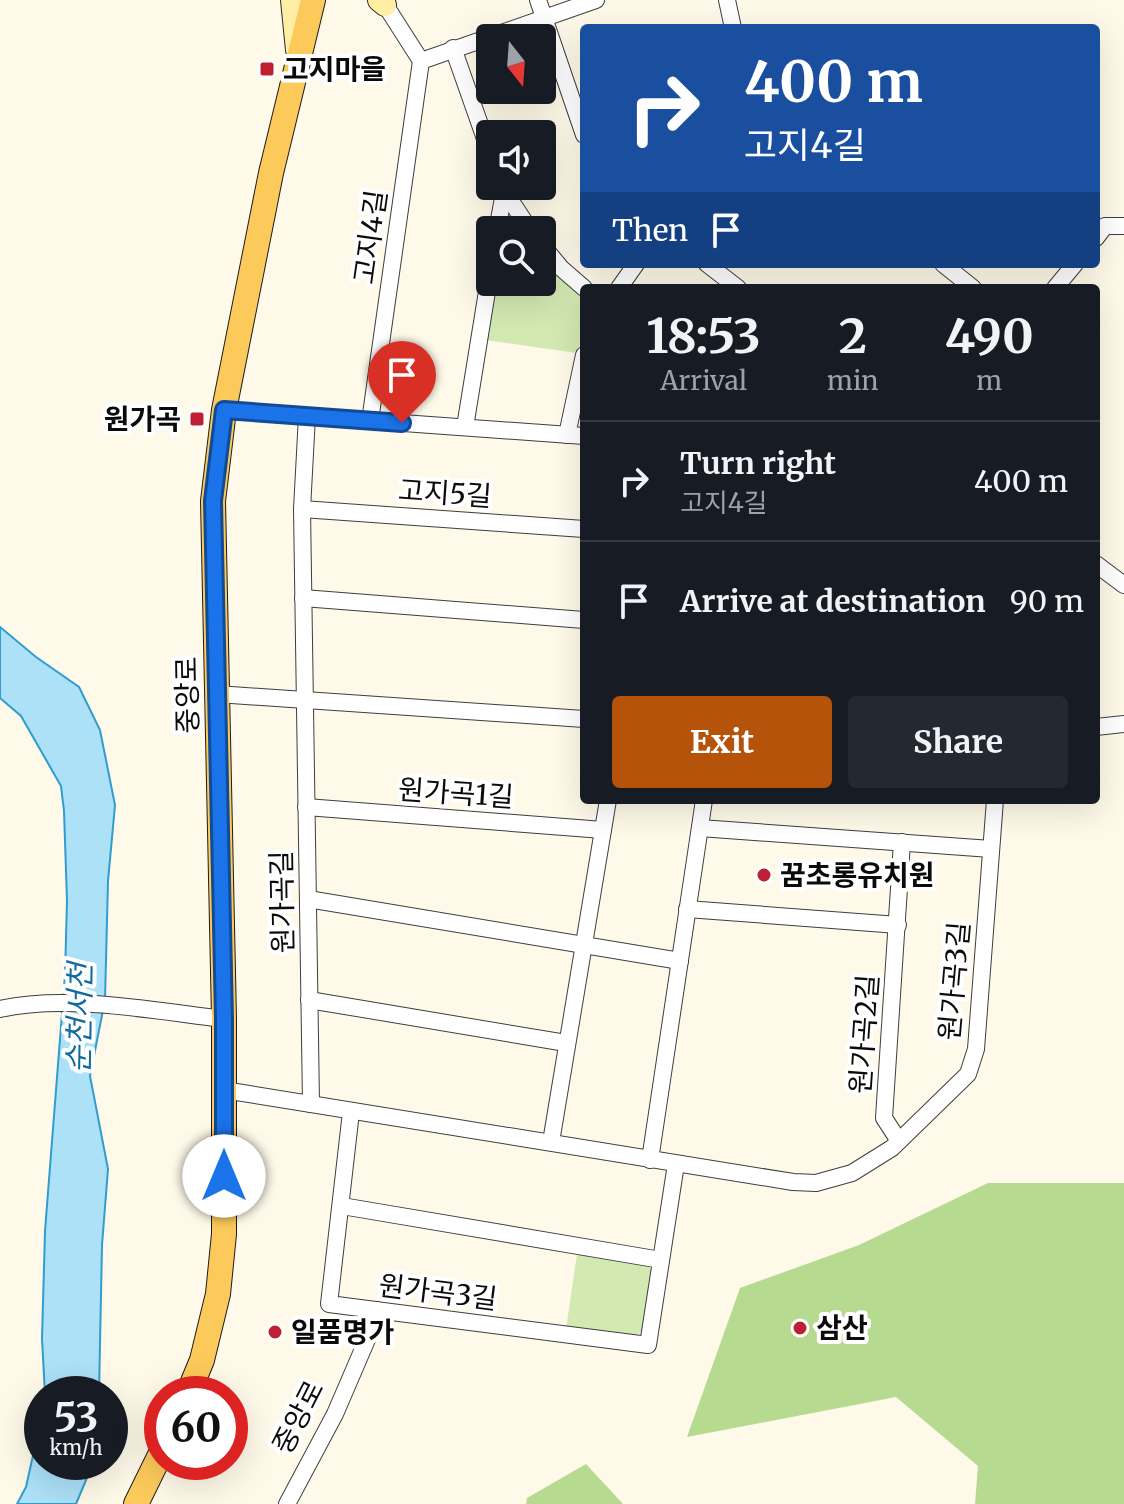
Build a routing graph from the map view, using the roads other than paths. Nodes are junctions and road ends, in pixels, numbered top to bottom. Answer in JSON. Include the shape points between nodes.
{"nodes":[{"id":1,"x":292,"y":0,"type":"edge"},
{"id":2,"x":313,"y":0,"type":"edge"},
{"id":3,"x":321,"y":0,"type":"edge"},
{"id":4,"x":538,"y":0,"type":"edge"},
{"id":5,"x":548,"y":0,"type":"edge"},
{"id":6,"x":596,"y":0,"type":"edge"},
{"id":7,"x":727,"y":0,"type":"edge"},
{"id":8,"x":382,"y":2,"type":"edge"},
{"id":9,"x":543,"y":17,"type":"junction"},
{"id":10,"x":732,"y":24,"type":"edge"},
{"id":11,"x":453,"y":48,"type":"junction"},
{"id":12,"x":297,"y":57,"type":"junction"},
{"id":13,"x":421,"y":61,"type":"junction"},
{"id":14,"x":478,"y":120,"type":"edge"},
{"id":15,"x":580,"y":123,"type":"edge"},
{"id":16,"x":1124,"y":226,"type":"edge"},
{"id":17,"x":1101,"y":232,"type":"edge"},
{"id":18,"x":556,"y":262,"type":"edge"},
{"id":19,"x":712,"y":268,"type":"edge"},
{"id":20,"x":948,"y":268,"type":"edge"},
{"id":21,"x":1072,"y":268,"type":"edge"},
{"id":22,"x":733,"y":284,"type":"edge"},
{"id":23,"x":968,"y":284,"type":"edge"},
{"id":24,"x":1058,"y":284,"type":"edge"},
{"id":25,"x":580,"y":285,"type":"edge"},
{"id":26,"x":486,"y":296,"type":"edge"},
{"id":27,"x":580,"y":395,"type":"edge"},
{"id":28,"x":224,"y":410,"type":"junction"},
{"id":29,"x":307,"y":416,"type":"junction"},
{"id":30,"x":370,"y":421,"type":"junction"},
{"id":31,"x":465,"y":427,"type":"junction"},
{"id":32,"x":576,"y":435,"type":"edge"},
{"id":33,"x":302,"y":509,"type":"junction"},
{"id":34,"x":580,"y":529,"type":"edge"},
{"id":35,"x":1100,"y":567,"type":"edge"},
{"id":36,"x":1124,"y":585,"type":"edge"},
{"id":37,"x":303,"y":598,"type":"junction"},
{"id":38,"x":580,"y":620,"type":"edge"},
{"id":39,"x":217,"y":694,"type":"junction"},
{"id":40,"x":304,"y":700,"type":"junction"},
{"id":41,"x":580,"y":719,"type":"edge"},
{"id":42,"x":1124,"y":724,"type":"edge"},
{"id":43,"x":1100,"y":727,"type":"edge"},
{"id":44,"x":607,"y":804,"type":"edge"},
{"id":45,"x":703,"y":804,"type":"edge"},
{"id":46,"x":995,"y":804,"type":"edge"},
{"id":47,"x":306,"y":807,"type":"junction"},
{"id":48,"x":700,"y":828,"type":"junction"},
{"id":49,"x":603,"y":830,"type":"junction"},
{"id":50,"x":902,"y":842,"type":"junction"},
{"id":51,"x":991,"y":849,"type":"junction"},
{"id":52,"x":308,"y":899,"type":"junction"},
{"id":53,"x":687,"y":909,"type":"junction"},
{"id":54,"x":898,"y":925,"type":"junction"},
{"id":55,"x":583,"y":946,"type":"junction"},
{"id":56,"x":680,"y":961,"type":"junction"},
{"id":57,"x":309,"y":1000,"type":"junction"},
{"id":58,"x":0,"y":1009,"type":"edge"},
{"id":59,"x":224,"y":1019,"type":"junction"},
{"id":60,"x":566,"y":1043,"type":"junction"},
{"id":61,"x":224,"y":1090,"type":"junction"},
{"id":62,"x":311,"y":1104,"type":"junction"},
{"id":63,"x":351,"y":1112,"type":"junction"},
{"id":64,"x":899,"y":1141,"type":"junction"},
{"id":65,"x":551,"y":1142,"type":"junction"},
{"id":66,"x":650,"y":1160,"type":"junction"},
{"id":67,"x":676,"y":1164,"type":"junction"},
{"id":68,"x":342,"y":1206,"type":"junction"},
{"id":69,"x":661,"y":1260,"type":"junction"},
{"id":70,"x":377,"y":1310,"type":"junction"},
{"id":71,"x":195,"y":1376,"type":"edge"},
{"id":72,"x":148,"y":1480,"type":"edge"},
{"id":73,"x":136,"y":1504,"type":"edge"},
{"id":74,"x":287,"y":1504,"type":"edge"}],
"edges":[{"from":1,"to":12,"type":"street"},
{"from":2,"to":12,"type":"main road","name":"중앙로"},
{"from":3,"to":12,"type":"street"},
{"from":4,"to":9,"type":"street"},
{"from":5,"to":9,"type":"street"},
{"from":6,"to":9,"type":"street"},
{"from":7,"to":10,"type":"street"},
{"from":8,"to":13,"type":"street"},
{"from":9,"to":11,"type":"street"},
{"from":9,"to":15,"type":"street"},
{"from":11,"to":13,"type":"street"},
{"from":11,"to":14,"type":"street"},
{"from":12,"to":28,"type":"main road","name":"중앙로"},
{"from":13,"to":30,"type":"street","name":"고지4길"},
{"from":16,"to":17,"type":"street"},
{"from":18,"to":25,"type":"street"},
{"from":19,"to":22,"type":"street"},
{"from":20,"to":23,"type":"street"},
{"from":21,"to":24,"type":"street"},
{"from":26,"to":31,"type":"street"},
{"from":27,"to":32,"type":"street"},
{"from":28,"to":29,"type":"street"},
{"from":28,"to":39,"type":"main road","name":"중앙로","via":[[213,501]]},
{"from":29,"to":30,"type":"street"},
{"from":29,"to":33,"type":"street"},
{"from":30,"to":31,"type":"street"},
{"from":31,"to":32,"type":"street"},
{"from":33,"to":34,"type":"street","name":"고지5길"},
{"from":33,"to":37,"type":"street"},
{"from":35,"to":36,"type":"street"},
{"from":37,"to":38,"type":"street"},
{"from":37,"to":40,"type":"street"},
{"from":39,"to":40,"type":"street"},
{"from":39,"to":59,"type":"main road","name":"중앙로"},
{"from":40,"to":41,"type":"street"},
{"from":40,"to":47,"type":"street","name":"원가곡길"},
{"from":42,"to":43,"type":"street"},
{"from":44,"to":49,"type":"street"},
{"from":45,"to":48,"type":"street"},
{"from":46,"to":51,"type":"street","name":"원가곡3길"},
{"from":47,"to":49,"type":"street","name":"원가곡1길"},
{"from":47,"to":52,"type":"street","name":"원가곡길"},
{"from":48,"to":50,"type":"street"},
{"from":48,"to":53,"type":"street"},
{"from":49,"to":55,"type":"street"},
{"from":50,"to":51,"type":"street"},
{"from":50,"to":54,"type":"street","name":"원가곡2길"},
{"from":51,"to":64,"type":"street","name":"원가곡3길","via":[[972,1062],[968,1074]]},
{"from":52,"to":55,"type":"street"},
{"from":52,"to":57,"type":"street","name":"원가곡길"},
{"from":53,"to":54,"type":"street"},
{"from":53,"to":56,"type":"street"},
{"from":54,"to":64,"type":"street","name":"원가곡2길","via":[[884,1118]]},
{"from":55,"to":56,"type":"street"},
{"from":55,"to":60,"type":"street"},
{"from":56,"to":66,"type":"street"},
{"from":57,"to":60,"type":"street"},
{"from":57,"to":62,"type":"street","name":"원가곡길"},
{"from":58,"to":59,"type":"street","via":[[33,1002]]},
{"from":59,"to":61,"type":"main road","name":"중앙로"},
{"from":60,"to":65,"type":"street"},
{"from":61,"to":62,"type":"street","name":"원가곡3길"},
{"from":61,"to":71,"type":"main road","name":"중앙로","via":[[224,1234],[218,1294]]},
{"from":62,"to":63,"type":"street","name":"원가곡3길"},
{"from":63,"to":65,"type":"street","name":"원가곡3길"},
{"from":63,"to":68,"type":"street","name":"원가곡3길"},
{"from":64,"to":67,"type":"street","name":"원가곡3길","via":[[852,1173],[816,1183]]},
{"from":65,"to":66,"type":"street","name":"원가곡3길"},
{"from":66,"to":67,"type":"street","name":"원가곡3길"},
{"from":67,"to":69,"type":"street","name":"원가곡3길"},
{"from":68,"to":69,"type":"street"},
{"from":68,"to":70,"type":"street","name":"원가곡3길","via":[[329,1304]]},
{"from":69,"to":70,"type":"street","name":"원가곡3길","via":[[648,1345]]},
{"from":70,"to":74,"type":"street","name":"중앙로","via":[[335,1414]]},
{"from":72,"to":73,"type":"main road"}]}
